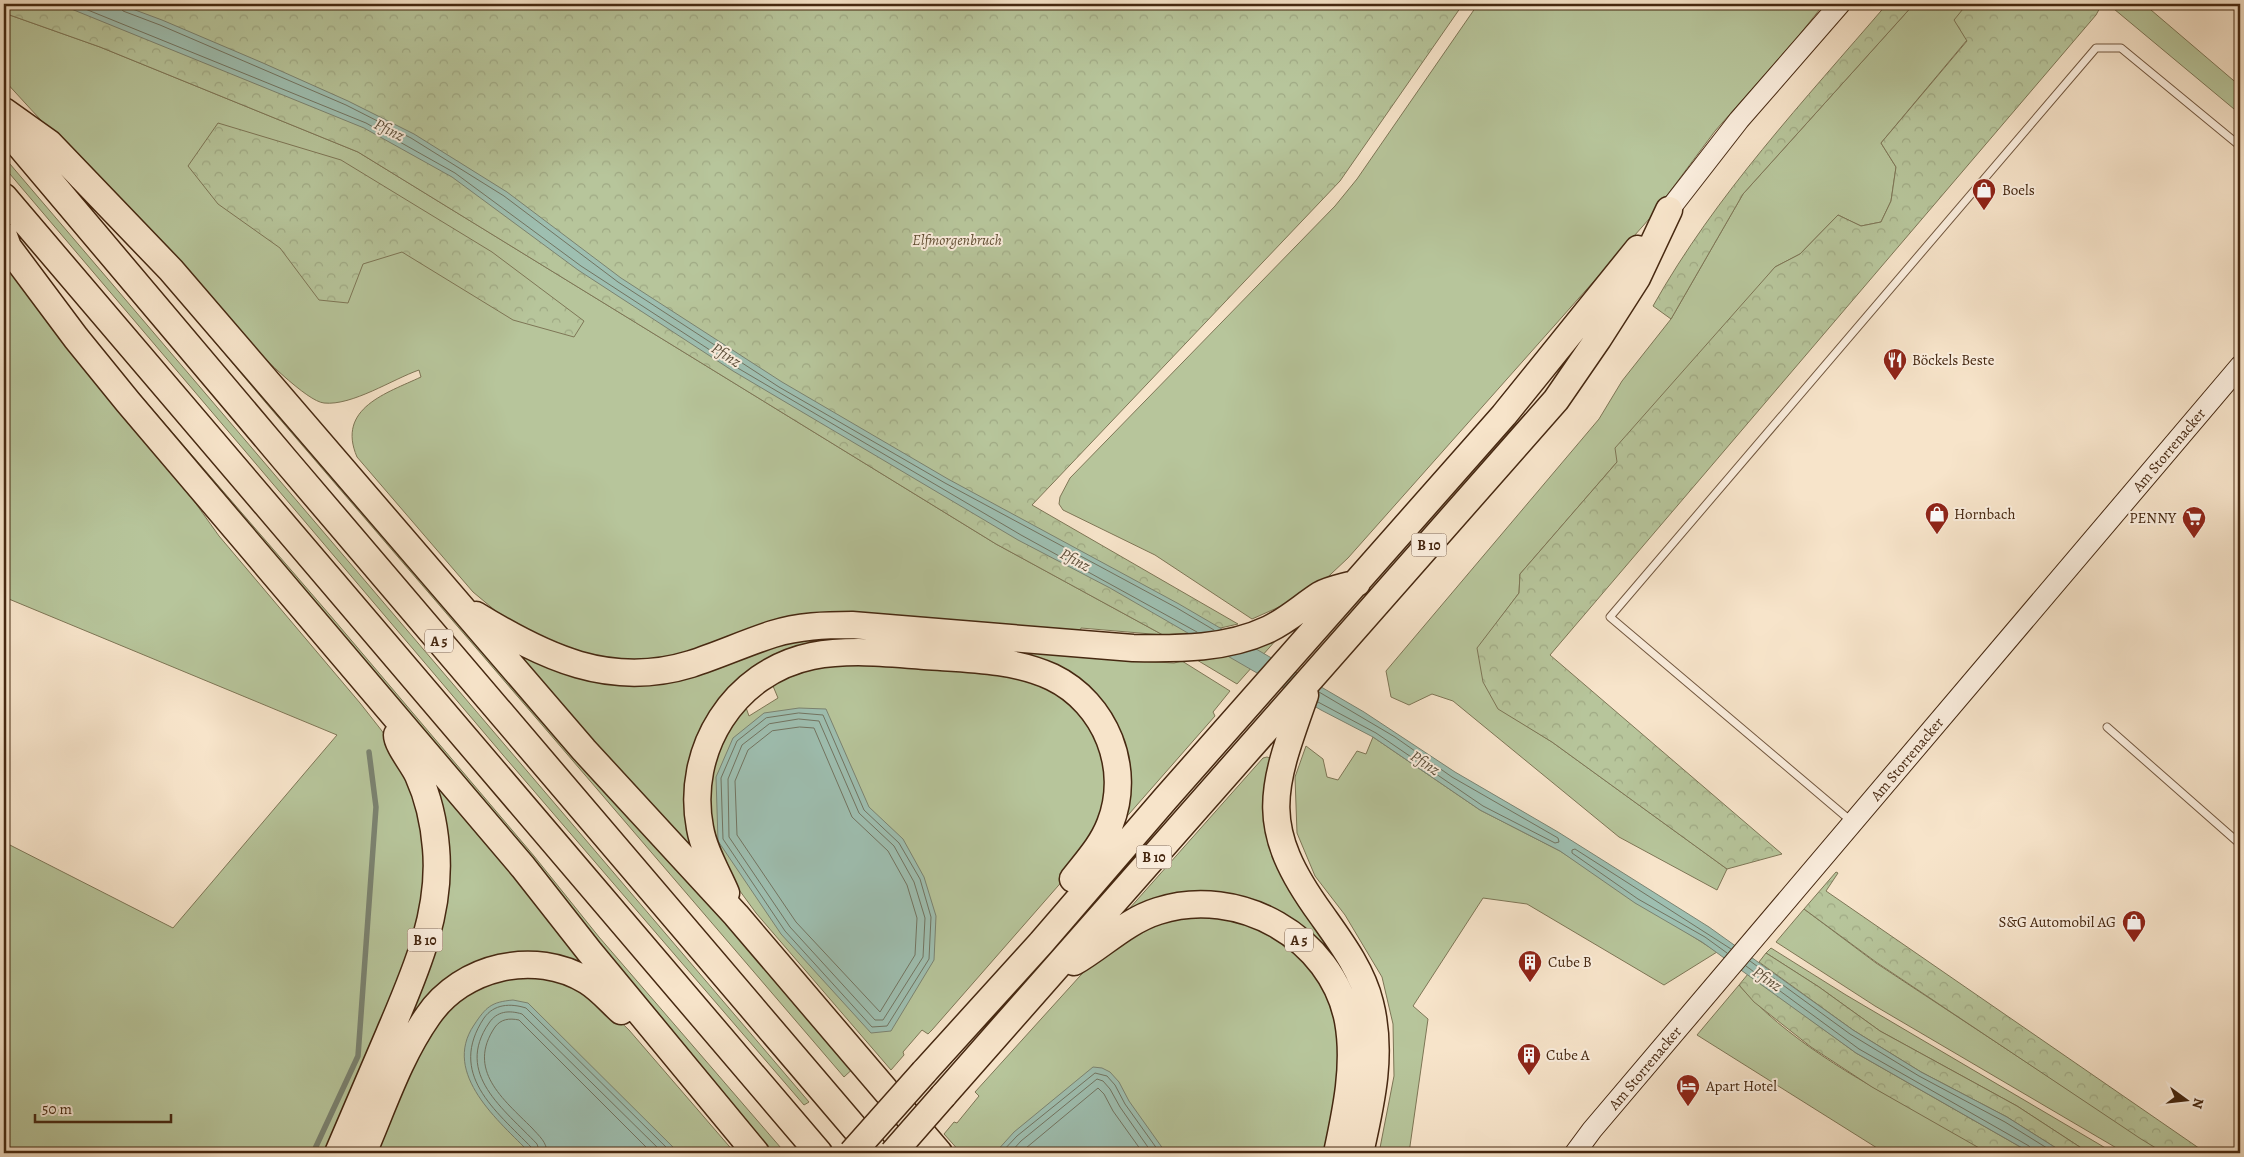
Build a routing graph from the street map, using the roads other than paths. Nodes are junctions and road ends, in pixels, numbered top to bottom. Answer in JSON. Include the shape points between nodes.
{"nodes":[{"id":1,"x":1840,"y":4,"type":"edge"},
{"id":2,"x":4,"y":111,"type":"edge"},
{"id":3,"x":4,"y":127,"type":"edge"},
{"id":4,"x":2240,"y":146,"type":"edge"},
{"id":5,"x":4,"y":197,"type":"edge"},
{"id":6,"x":1669,"y":210,"type":"junction"},
{"id":7,"x":4,"y":236,"type":"edge"},
{"id":8,"x":2240,"y":366,"type":"edge"},
{"id":9,"x":1358,"y":583,"type":"junction"},
{"id":10,"x":456,"y":602,"type":"junction"},
{"id":11,"x":398,"y":719,"type":"junction"},
{"id":12,"x":2108,"y":727,"type":"dead end"},
{"id":13,"x":1281,"y":729,"type":"junction"},
{"id":14,"x":1854,"y":823,"type":"junction"},
{"id":15,"x":2240,"y":844,"type":"edge"},
{"id":16,"x":736,"y":915,"type":"junction"},
{"id":17,"x":1041,"y":943,"type":"junction"},
{"id":18,"x":1051,"y":975,"type":"junction"},
{"id":19,"x":718,"y":1108,"type":"junction"},
{"id":20,"x":338,"y":1153,"type":"edge"},
{"id":21,"x":363,"y":1153,"type":"edge"},
{"id":22,"x":756,"y":1153,"type":"edge"},
{"id":23,"x":819,"y":1153,"type":"edge"},
{"id":24,"x":852,"y":1153,"type":"edge"},
{"id":25,"x":876,"y":1153,"type":"edge"},
{"id":26,"x":893,"y":1153,"type":"edge"},
{"id":27,"x":939,"y":1153,"type":"edge"},
{"id":28,"x":1337,"y":1153,"type":"edge"},
{"id":29,"x":1360,"y":1153,"type":"edge"},
{"id":30,"x":1575,"y":1153,"type":"edge"}],
"edges":[{"from":1,"to":6,"type":"street","via":[[1739,120]]},
{"from":2,"to":10,"type":"highway","via":[[49,143],[171,270]]},
{"from":3,"to":25,"type":"highway","number":"A 5"},
{"from":4,"to":14,"type":"lane","via":[[2121,48],[2096,48],[1610,617]]},
{"from":5,"to":23,"type":"highway"},
{"from":6,"to":9,"type":"highway","number":"B 10","via":[[1504,416]]},
{"from":6,"to":13,"type":"highway","number":"B 10","via":[[1637,278],[1556,400],[1309,682]]},
{"from":7,"to":11,"type":"highway","via":[[8,247],[116,388]]},
{"from":8,"to":14,"type":"street","name":"Am Storrenacker"},
{"from":9,"to":10,"type":"highway","via":[[1322,594],[1278,624],[1236,640],[1212,645],[1174,649],[1133,648],[852,624],[815,626],[774,634],[666,670],[614,672],[558,659],[508,634]]},
{"from":9,"to":17,"type":"highway","number":"B 10"},
{"from":10,"to":16,"type":"highway","via":[[584,750]]},
{"from":11,"to":19,"type":"highway","via":[[523,867]]},
{"from":11,"to":20,"type":"highway","number":"B 10","via":[[397,740],[418,775],[432,821],[438,868],[436,894],[410,983]]},
{"from":12,"to":15,"type":"lane"},
{"from":13,"to":18,"type":"highway","number":"B 10"},
{"from":13,"to":29,"type":"highway","number":"A 5","via":[[1283,753],[1275,796],[1275,816],[1283,849],[1300,885],[1354,966],[1370,1002],[1374,1022],[1374,1086]]},
{"from":14,"to":30,"type":"street","name":"Am Storrenacker"},
{"from":16,"to":17,"type":"highway","via":[[704,843],[697,800],[706,746],[721,717],[737,697],[776,668],[837,652],[985,660],[1025,668],[1062,683],[1096,714],[1114,749],[1118,784],[1111,822],[1097,849],[1048,914]]},
{"from":16,"to":27,"type":"highway"},
{"from":17,"to":24,"type":"highway","number":"B 10","bridge":true},
{"from":18,"to":26,"type":"highway","number":"B 10","bridge":true},
{"from":18,"to":28,"type":"highway","number":"A 5","via":[[1091,952],[1128,924],[1156,911],[1177,906],[1204,904],[1232,908],[1284,927],[1310,949],[1330,975],[1348,1021],[1348,1097]]},
{"from":19,"to":21,"type":"highway","via":[[587,981],[546,966],[516,965],[468,979],[428,1014],[403,1061]]},
{"from":19,"to":22,"type":"highway"}]}
